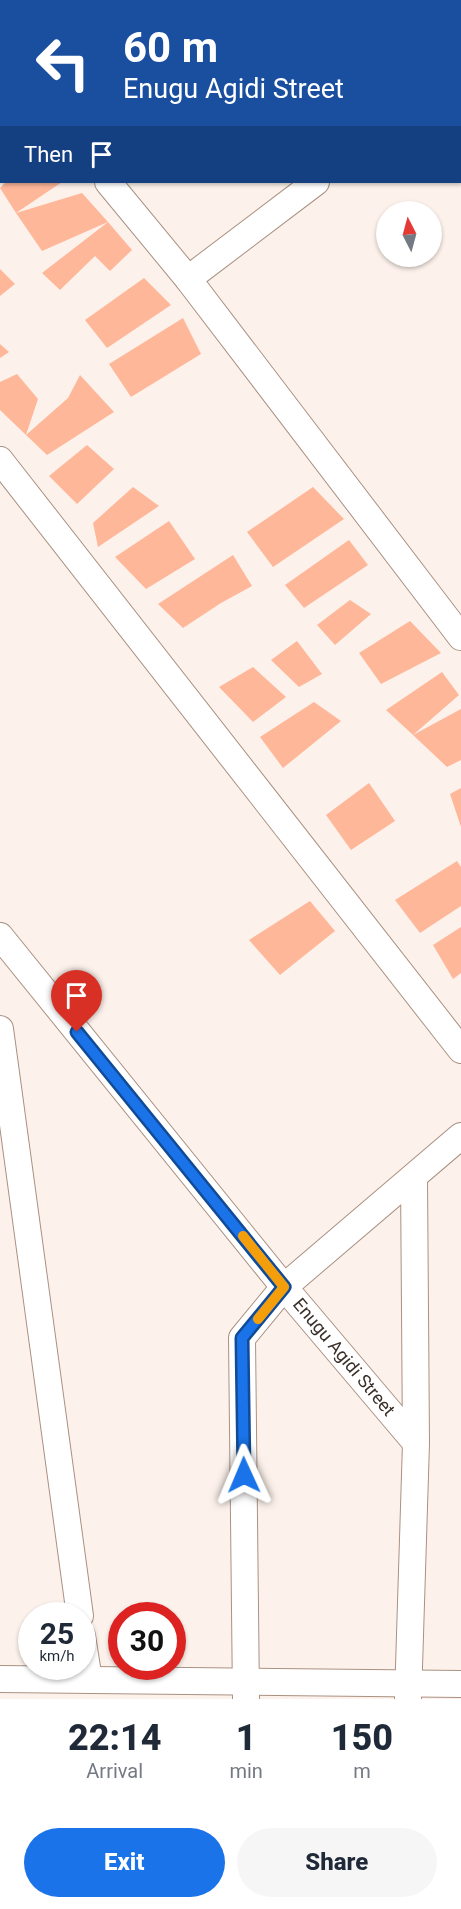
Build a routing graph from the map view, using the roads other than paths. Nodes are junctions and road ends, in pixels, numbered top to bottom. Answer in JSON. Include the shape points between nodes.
{"nodes":[{"id":1,"x":109,"y":183,"type":"edge"},
{"id":2,"x":315,"y":183,"type":"edge"},
{"id":3,"x":188,"y":279,"type":"junction"},
{"id":4,"x":0,"y":460,"type":"edge"},
{"id":5,"x":461,"y":637,"type":"edge"},
{"id":6,"x":1,"y":943,"type":"edge"},
{"id":7,"x":0,"y":1029,"type":"edge"},
{"id":8,"x":461,"y":1050,"type":"edge"},
{"id":9,"x":461,"y":1136,"type":"edge"},
{"id":10,"x":414,"y":1178,"type":"junction"},
{"id":11,"x":284,"y":1287,"type":"junction"},
{"id":12,"x":416,"y":1443,"type":"junction"},
{"id":13,"x":78,"y":1602,"type":"edge"},
{"id":14,"x":0,"y":1679,"type":"edge"},
{"id":15,"x":18,"y":1679,"type":"edge"},
{"id":16,"x":88,"y":1680,"type":"edge"},
{"id":17,"x":461,"y":1684,"type":"edge"},
{"id":18,"x":247,"y":1690,"type":"edge"},
{"id":19,"x":408,"y":1691,"type":"edge"}],
"edges":[{"from":1,"to":3,"type":"street"},
{"from":2,"to":3,"type":"street"},
{"from":3,"to":5,"type":"street"},
{"from":4,"to":8,"type":"street"},
{"from":6,"to":11,"type":"street","name":"Enugu Agidi Street"},
{"from":7,"to":13,"type":"street"},
{"from":9,"to":10,"type":"street"},
{"from":10,"to":11,"type":"street"},
{"from":10,"to":12,"type":"street"},
{"from":11,"to":12,"type":"street","name":"Enugu Agidi Street"},
{"from":11,"to":18,"type":"street","via":[[242,1338]]},
{"from":12,"to":19,"type":"street"},
{"from":14,"to":15,"type":"street"},
{"from":16,"to":18,"type":"street"},
{"from":17,"to":19,"type":"street"},
{"from":18,"to":19,"type":"street"}]}
